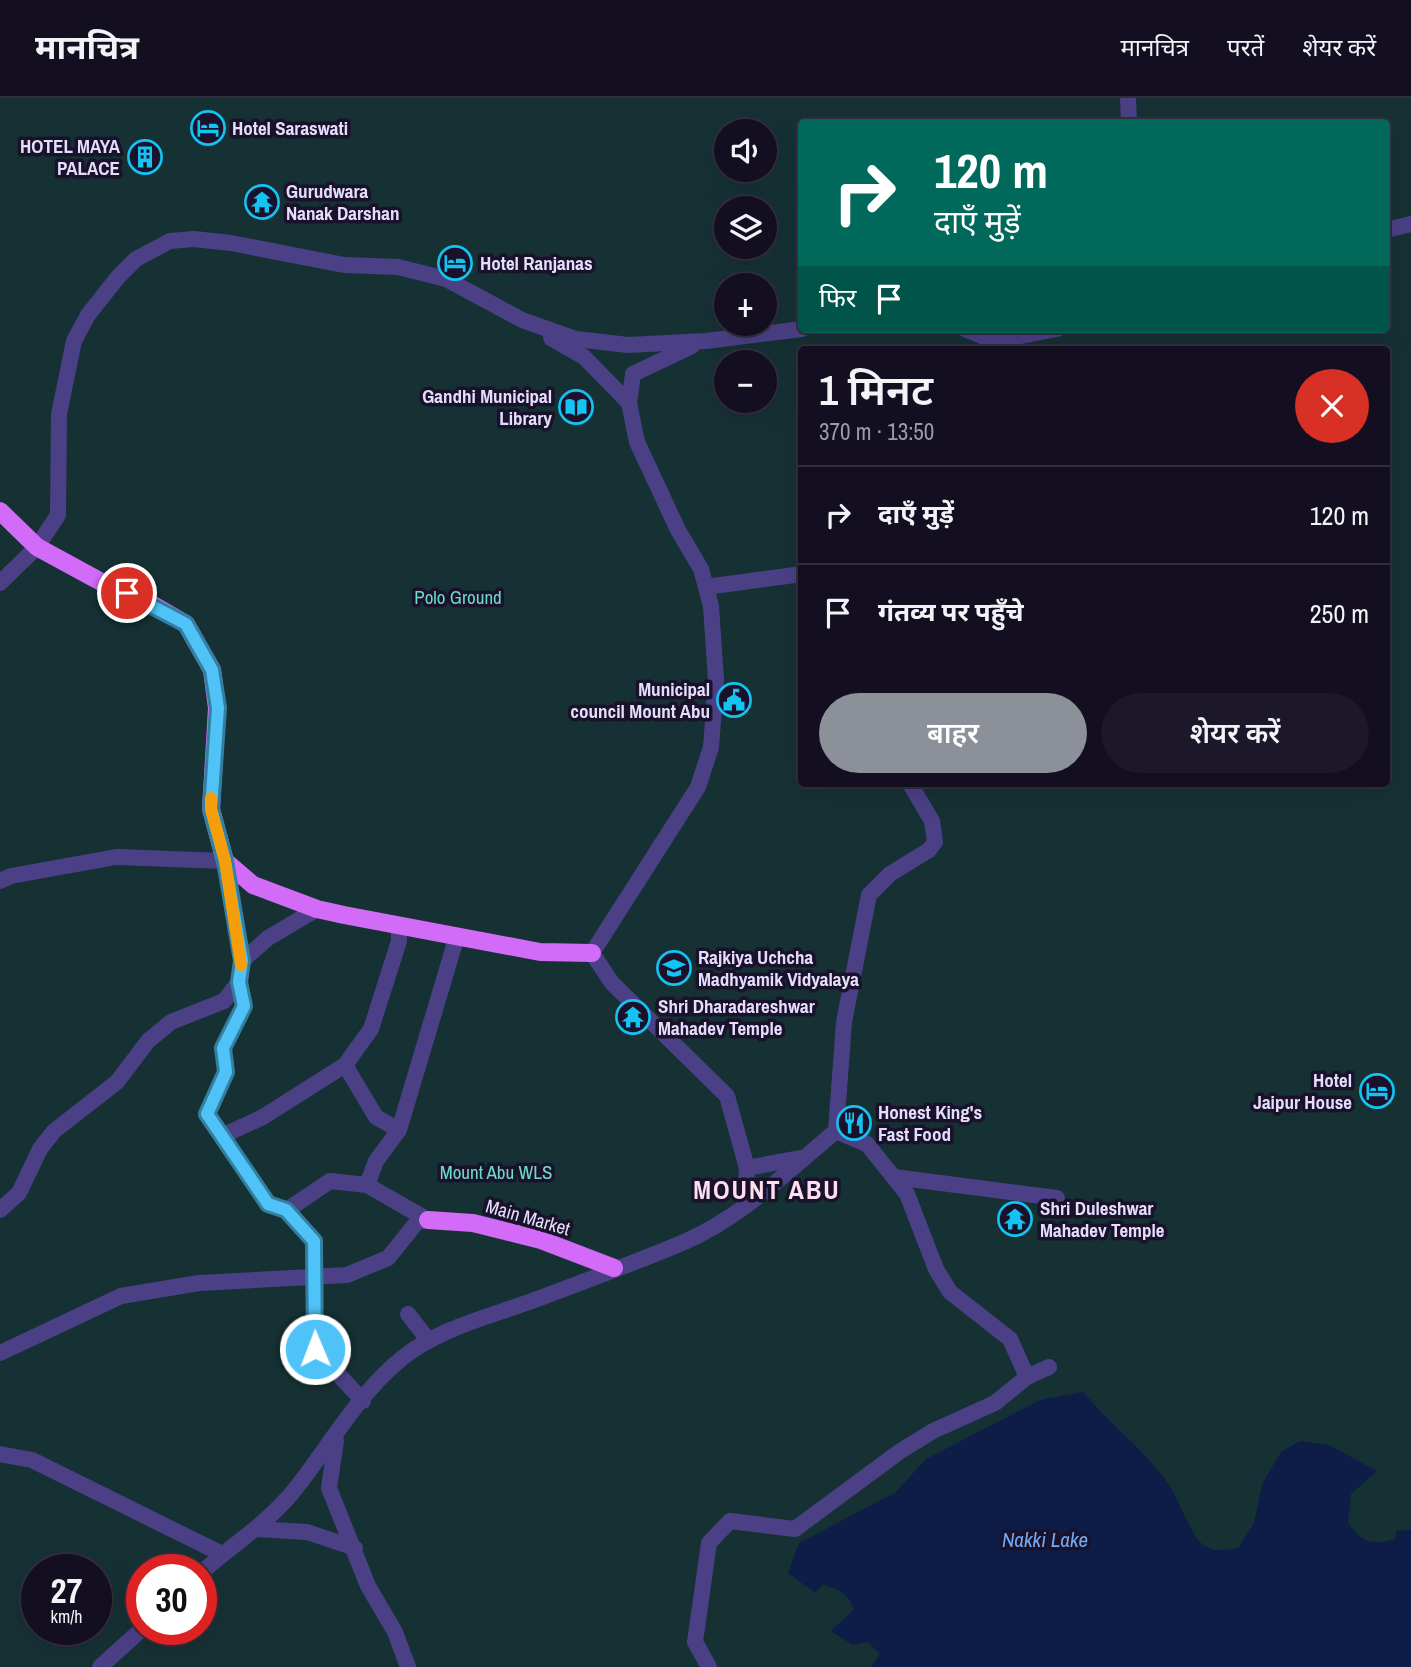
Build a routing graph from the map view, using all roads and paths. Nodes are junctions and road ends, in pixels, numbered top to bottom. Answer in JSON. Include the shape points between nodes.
{"nodes":[{"id":1,"x":1128,"y":98,"type":"edge"},
{"id":2,"x":1129,"y":119,"type":"edge"},
{"id":3,"x":1411,"y":224,"type":"edge"},
{"id":4,"x":1390,"y":229,"type":"edge"},
{"id":5,"x":518,"y":318,"type":"junction"},
{"id":6,"x":798,"y":330,"type":"edge"},
{"id":7,"x":976,"y":333,"type":"edge"},
{"id":8,"x":1034,"y":333,"type":"edge"},
{"id":9,"x":995,"y":340,"type":"edge"},
{"id":10,"x":706,"y":341,"type":"junction"},
{"id":11,"x":629,"y":403,"type":"junction"},
{"id":12,"x":0,"y":511,"type":"edge"},
{"id":13,"x":37,"y":547,"type":"junction"},
{"id":14,"x":798,"y":574,"type":"edge"},
{"id":15,"x":0,"y":583,"type":"edge"},
{"id":16,"x":706,"y":587,"type":"junction"},
{"id":17,"x":912,"y":787,"type":"edge"},
{"id":18,"x":225,"y":861,"type":"junction"},
{"id":19,"x":0,"y":881,"type":"edge"},
{"id":20,"x":317,"y":909,"type":"junction"},
{"id":21,"x":399,"y":925,"type":"junction"},
{"id":22,"x":457,"y":936,"type":"junction"},
{"id":23,"x":592,"y":953,"type":"junction"},
{"id":24,"x":242,"y":961,"type":"junction"},
{"id":25,"x":239,"y":982,"type":"junction"},
{"id":26,"x":345,"y":1065,"type":"junction"},
{"id":27,"x":399,"y":1130,"type":"junction"},
{"id":28,"x":836,"y":1130,"type":"junction"},
{"id":29,"x":222,"y":1136,"type":"junction"},
{"id":30,"x":805,"y":1157,"type":"junction"},
{"id":31,"x":747,"y":1168,"type":"junction"},
{"id":32,"x":894,"y":1177,"type":"junction"},
{"id":33,"x":367,"y":1185,"type":"junction"},
{"id":34,"x":1057,"y":1198,"type":"dead end"},
{"id":35,"x":745,"y":1205,"type":"junction"},
{"id":36,"x":0,"y":1210,"type":"edge"},
{"id":37,"x":286,"y":1210,"type":"junction"},
{"id":38,"x":428,"y":1220,"type":"junction"},
{"id":39,"x":614,"y":1268,"type":"junction"},
{"id":40,"x":314,"y":1278,"type":"junction"},
{"id":41,"x":408,"y":1314,"type":"dead end"},
{"id":42,"x":429,"y":1341,"type":"junction"},
{"id":43,"x":0,"y":1353,"type":"edge"},
{"id":44,"x":1049,"y":1367,"type":"dead end"},
{"id":45,"x":1027,"y":1377,"type":"junction"},
{"id":46,"x":363,"y":1401,"type":"junction"},
{"id":47,"x":339,"y":1431,"type":"junction"},
{"id":48,"x":0,"y":1454,"type":"edge"},
{"id":49,"x":256,"y":1529,"type":"junction"},
{"id":50,"x":355,"y":1548,"type":"junction"},
{"id":51,"x":222,"y":1554,"type":"junction"},
{"id":52,"x":217,"y":1559,"type":"edge"},
{"id":53,"x":126,"y":1643,"type":"edge"},
{"id":54,"x":100,"y":1667,"type":"edge"},
{"id":55,"x":408,"y":1667,"type":"edge"},
{"id":56,"x":709,"y":1667,"type":"edge"}],
"edges":[{"from":1,"to":2,"type":"street"},
{"from":3,"to":4,"type":"street"},
{"from":5,"to":10,"type":"street","via":[[576,339],[628,345]]},
{"from":5,"to":11,"type":"street","via":[[584,357]]},
{"from":5,"to":13,"type":"street","via":[[446,279],[398,267],[344,265],[194,239],[153,248],[118,277],[74,341],[59,414],[58,515]]},
{"from":6,"to":10,"type":"street"},
{"from":7,"to":9,"type":"street"},
{"from":8,"to":9,"type":"street"},
{"from":10,"to":11,"type":"street","via":[[633,374]]},
{"from":11,"to":16,"type":"street","via":[[637,442],[678,530],[702,569]]},
{"from":12,"to":13,"type":"main road"},
{"from":13,"to":15,"type":"street"},
{"from":13,"to":18,"type":"main road","via":[[186,624],[212,670],[218,708],[211,809]]},
{"from":14,"to":16,"type":"street"},
{"from":16,"to":23,"type":"street","via":[[716,680],[711,747],[698,787]]},
{"from":17,"to":28,"type":"street","via":[[932,821],[935,842],[869,895],[844,1022]]},
{"from":18,"to":19,"type":"street","via":[[116,857]]},
{"from":18,"to":20,"type":"main road","via":[[253,885]]},
{"from":18,"to":24,"type":"street"},
{"from":20,"to":21,"type":"main road"},
{"from":20,"to":24,"type":"street","via":[[268,938]]},
{"from":21,"to":22,"type":"main road"},
{"from":21,"to":26,"type":"street","via":[[399,940],[371,1029]]},
{"from":22,"to":23,"type":"main road","via":[[540,952]]},
{"from":22,"to":27,"type":"street"},
{"from":23,"to":31,"type":"street","via":[[612,983],[727,1096]]},
{"from":24,"to":25,"type":"street"},
{"from":25,"to":29,"type":"street","via":[[244,1006],[223,1048],[226,1072],[207,1114]]},
{"from":25,"to":36,"type":"street","via":[[224,1001],[171,1022],[148,1041],[117,1082],[54,1131],[19,1193]]},
{"from":26,"to":27,"type":"street","via":[[376,1117]]},
{"from":26,"to":29,"type":"street","via":[[263,1117]]},
{"from":27,"to":33,"type":"street","via":[[376,1161]]},
{"from":28,"to":30,"type":"street"},
{"from":28,"to":32,"type":"street","via":[[867,1144]]},
{"from":29,"to":37,"type":"street","via":[[268,1204]]},
{"from":30,"to":31,"type":"street"},
{"from":30,"to":35,"type":"street"},
{"from":31,"to":35,"type":"street"},
{"from":32,"to":34,"type":"street"},
{"from":32,"to":45,"type":"street","via":[[907,1194],[936,1269],[950,1292],[1010,1339]]},
{"from":33,"to":37,"type":"street","via":[[330,1181]]},
{"from":33,"to":38,"type":"street"},
{"from":35,"to":39,"type":"street","via":[[734,1216],[684,1242]]},
{"from":37,"to":40,"type":"street","via":[[314,1241]]},
{"from":38,"to":39,"type":"main road","name":"Main Market","via":[[473,1223],[541,1240]]},
{"from":38,"to":40,"type":"street","via":[[417,1222],[388,1258],[347,1275]]},
{"from":39,"to":42,"type":"street","via":[[462,1324]]},
{"from":40,"to":43,"type":"street","via":[[199,1283],[121,1296]]},
{"from":40,"to":46,"type":"street","via":[[315,1349]]},
{"from":41,"to":42,"type":"street"},
{"from":42,"to":46,"type":"street","via":[[388,1372]]},
{"from":44,"to":45,"type":"street"},
{"from":45,"to":56,"type":"street","via":[[995,1403],[899,1452],[795,1528],[730,1521],[709,1543],[695,1642]]},
{"from":46,"to":47,"type":"street"},
{"from":47,"to":49,"type":"street","via":[[291,1494]]},
{"from":47,"to":50,"type":"street","via":[[330,1462],[329,1488]]},
{"from":48,"to":51,"type":"street","via":[[32,1460]]},
{"from":49,"to":50,"type":"street","via":[[307,1532]]},
{"from":49,"to":51,"type":"street"},
{"from":50,"to":55,"type":"street","via":[[368,1586],[395,1632]]},
{"from":51,"to":52,"type":"street"},
{"from":53,"to":54,"type":"street"}]}
